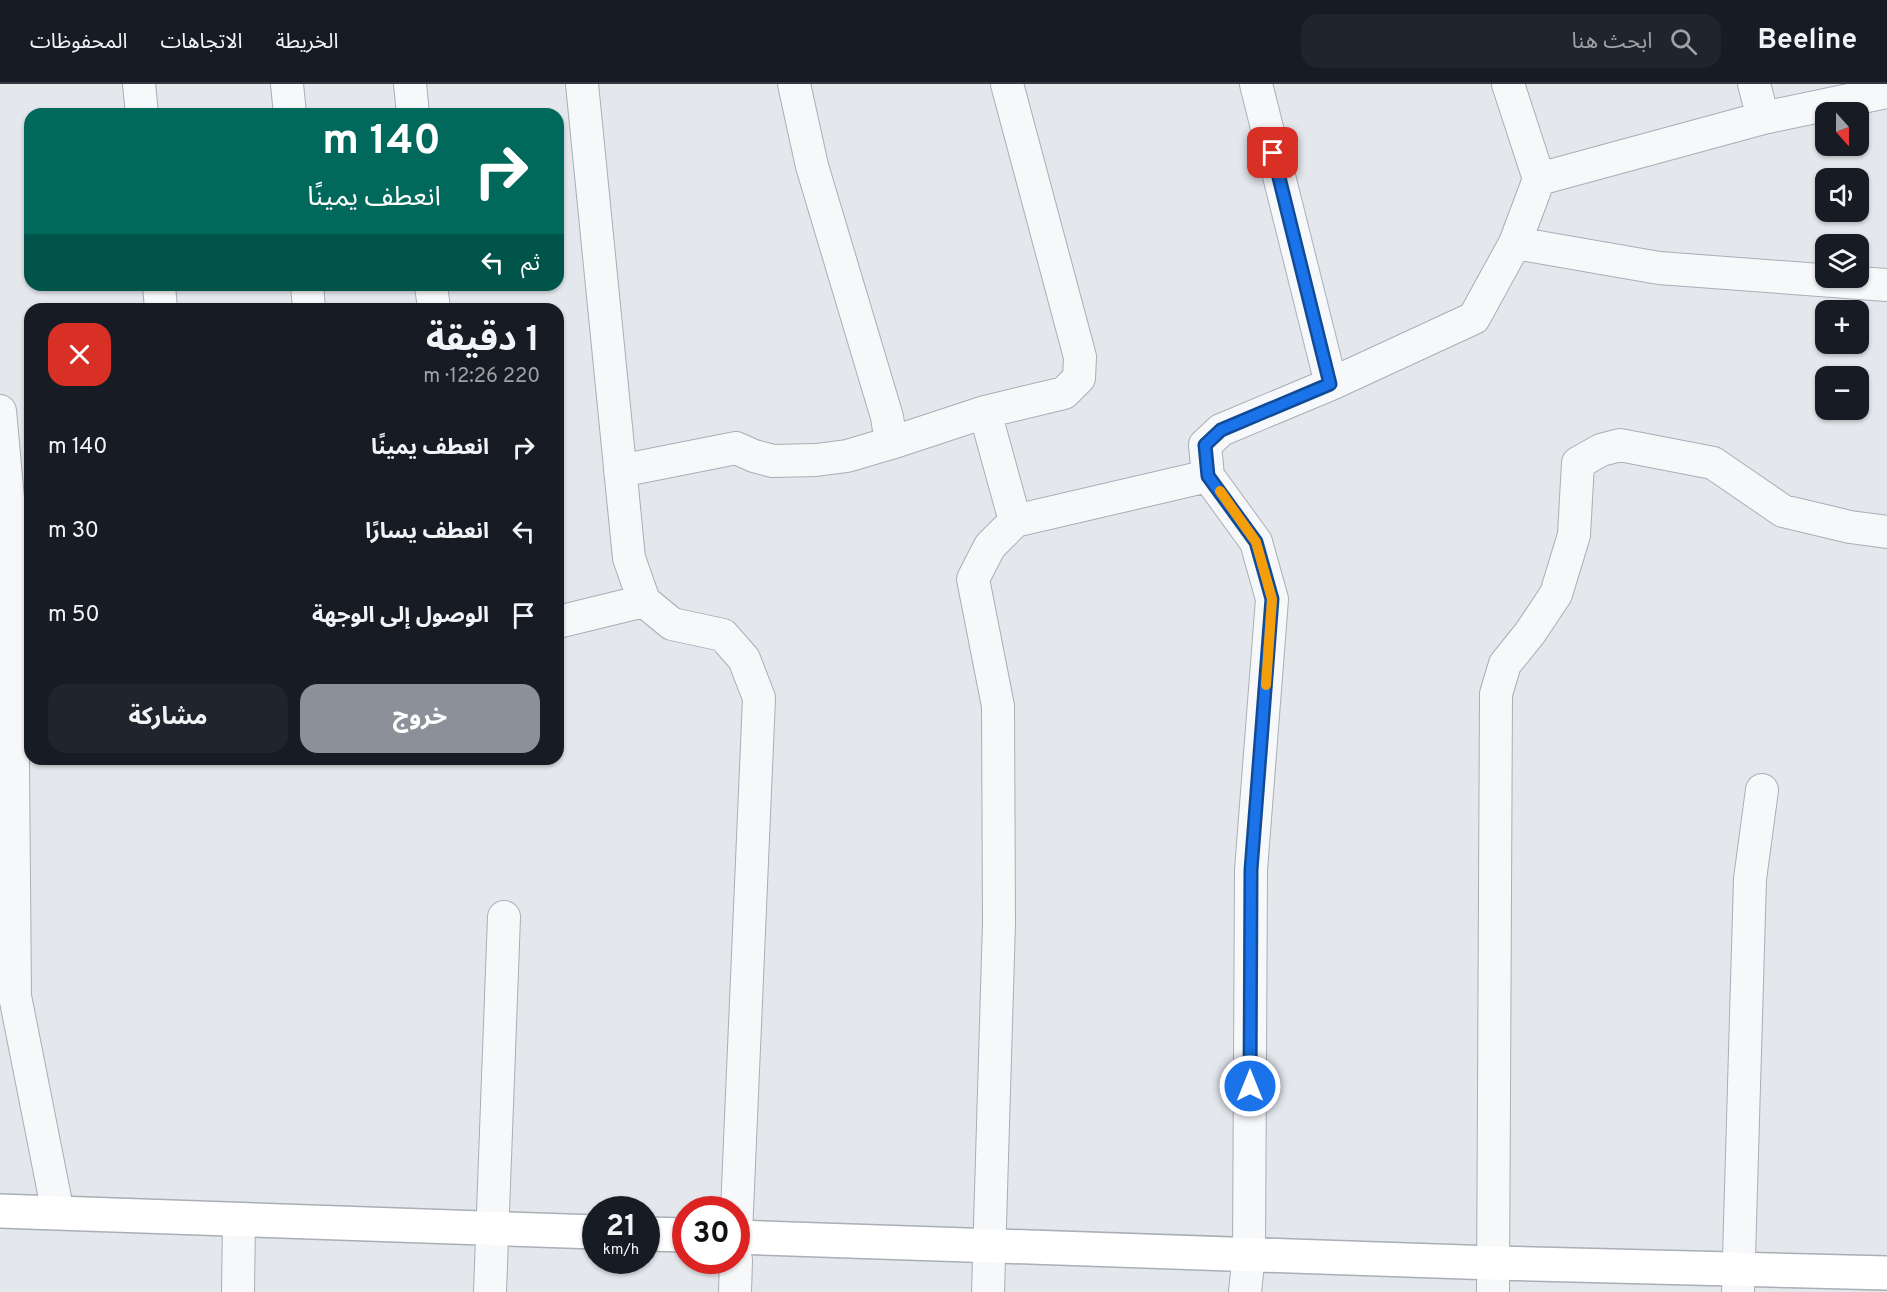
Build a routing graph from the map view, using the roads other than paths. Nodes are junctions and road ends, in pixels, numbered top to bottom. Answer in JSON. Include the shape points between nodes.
{"nodes":[{"id":1,"x":139,"y":84,"type":"edge"},
{"id":2,"x":287,"y":84,"type":"edge"},
{"id":3,"x":410,"y":84,"type":"edge"},
{"id":4,"x":582,"y":84,"type":"edge"},
{"id":5,"x":794,"y":84,"type":"edge"},
{"id":6,"x":1007,"y":84,"type":"edge"},
{"id":7,"x":1256,"y":84,"type":"edge"},
{"id":8,"x":1508,"y":84,"type":"edge"},
{"id":9,"x":1754,"y":84,"type":"edge"},
{"id":10,"x":1887,"y":93,"type":"edge"},
{"id":11,"x":141,"y":108,"type":"edge"},
{"id":12,"x":289,"y":108,"type":"edge"},
{"id":13,"x":412,"y":108,"type":"edge"},
{"id":14,"x":1763,"y":118,"type":"junction"},
{"id":15,"x":1539,"y":179,"type":"junction"},
{"id":16,"x":1515,"y":243,"type":"junction"},
{"id":17,"x":1887,"y":285,"type":"edge"},
{"id":18,"x":1330,"y":384,"type":"junction"},
{"id":19,"x":0,"y":411,"type":"edge"},
{"id":20,"x":985,"y":412,"type":"junction"},
{"id":21,"x":891,"y":443,"type":"junction"},
{"id":22,"x":620,"y":471,"type":"junction"},
{"id":23,"x":1208,"y":476,"type":"junction"},
{"id":24,"x":1015,"y":521,"type":"junction"},
{"id":25,"x":6,"y":531,"type":"edge"},
{"id":26,"x":1887,"y":532,"type":"edge"},
{"id":27,"x":644,"y":601,"type":"junction"},
{"id":28,"x":564,"y":621,"type":"edge"},
{"id":29,"x":21,"y":724,"type":"edge"},
{"id":30,"x":1762,"y":790,"type":"dead end"},
{"id":31,"x":504,"y":917,"type":"dead end"},
{"id":32,"x":8,"y":998,"type":"edge"},
{"id":33,"x":738,"y":1196,"type":"edge"},
{"id":34,"x":0,"y":1211,"type":"edge"},
{"id":35,"x":58,"y":1213,"type":"junction"},
{"id":36,"x":239,"y":1220,"type":"junction"},
{"id":37,"x":491,"y":1229,"type":"junction"},
{"id":38,"x":582,"y":1232,"type":"edge"},
{"id":39,"x":750,"y":1236,"type":"edge"},
{"id":40,"x":989,"y":1245,"type":"junction"},
{"id":41,"x":1249,"y":1254,"type":"junction"},
{"id":42,"x":1887,"y":1273,"type":"edge"},
{"id":43,"x":736,"y":1274,"type":"edge"},
{"id":44,"x":1493,"y":1278,"type":"edge"},
{"id":45,"x":1738,"y":1281,"type":"edge"},
{"id":46,"x":238,"y":1292,"type":"edge"},
{"id":47,"x":490,"y":1292,"type":"edge"},
{"id":48,"x":735,"y":1292,"type":"edge"},
{"id":49,"x":988,"y":1292,"type":"edge"},
{"id":50,"x":1245,"y":1292,"type":"edge"}],
"edges":[{"from":1,"to":11,"type":"street"},
{"from":2,"to":12,"type":"street"},
{"from":3,"to":13,"type":"street"},
{"from":4,"to":22,"type":"street"},
{"from":5,"to":21,"type":"street","via":[[812,166],[887,417]]},
{"from":6,"to":20,"type":"street","via":[[1080,357],[1080,378],[1064,393]]},
{"from":7,"to":18,"type":"street"},
{"from":8,"to":15,"type":"street"},
{"from":9,"to":14,"type":"street"},
{"from":10,"to":14,"type":"street"},
{"from":14,"to":15,"type":"street"},
{"from":15,"to":16,"type":"street"},
{"from":16,"to":17,"type":"street","via":[[1659,268]]},
{"from":16,"to":18,"type":"street","via":[[1474,318]]},
{"from":18,"to":23,"type":"street","via":[[1221,430],[1205,445]]},
{"from":19,"to":25,"type":"street"},
{"from":20,"to":21,"type":"street"},
{"from":20,"to":24,"type":"street"},
{"from":21,"to":22,"type":"street","via":[[816,460],[773,461],[736,448]]},
{"from":22,"to":27,"type":"street","via":[[629,558]]},
{"from":23,"to":24,"type":"street"},
{"from":23,"to":41,"type":"street","via":[[1256,542],[1272,599],[1251,870]]},
{"from":24,"to":40,"type":"street","via":[[990,546],[973,579],[998,706],[999,922]]},
{"from":25,"to":29,"type":"street"},
{"from":26,"to":44,"type":"street","via":[[1783,511],[1713,463],[1620,445],[1578,463],[1574,535],[1556,594],[1505,663],[1496,694]]},
{"from":27,"to":28,"type":"street"},
{"from":27,"to":33,"type":"street","via":[[672,624],[723,636],[744,659],[759,698]]},
{"from":29,"to":32,"type":"street"},
{"from":30,"to":45,"type":"street","via":[[1750,879]]},
{"from":31,"to":37,"type":"street"},
{"from":32,"to":35,"type":"street"},
{"from":34,"to":35,"type":"street"},
{"from":35,"to":36,"type":"street"},
{"from":36,"to":37,"type":"street"},
{"from":36,"to":46,"type":"street"},
{"from":37,"to":38,"type":"street"},
{"from":37,"to":47,"type":"street"},
{"from":39,"to":40,"type":"street"},
{"from":40,"to":41,"type":"street"},
{"from":40,"to":49,"type":"street"},
{"from":41,"to":44,"type":"street"},
{"from":41,"to":50,"type":"street"},
{"from":42,"to":45,"type":"street"},
{"from":43,"to":48,"type":"street"},
{"from":44,"to":45,"type":"street"}]}
